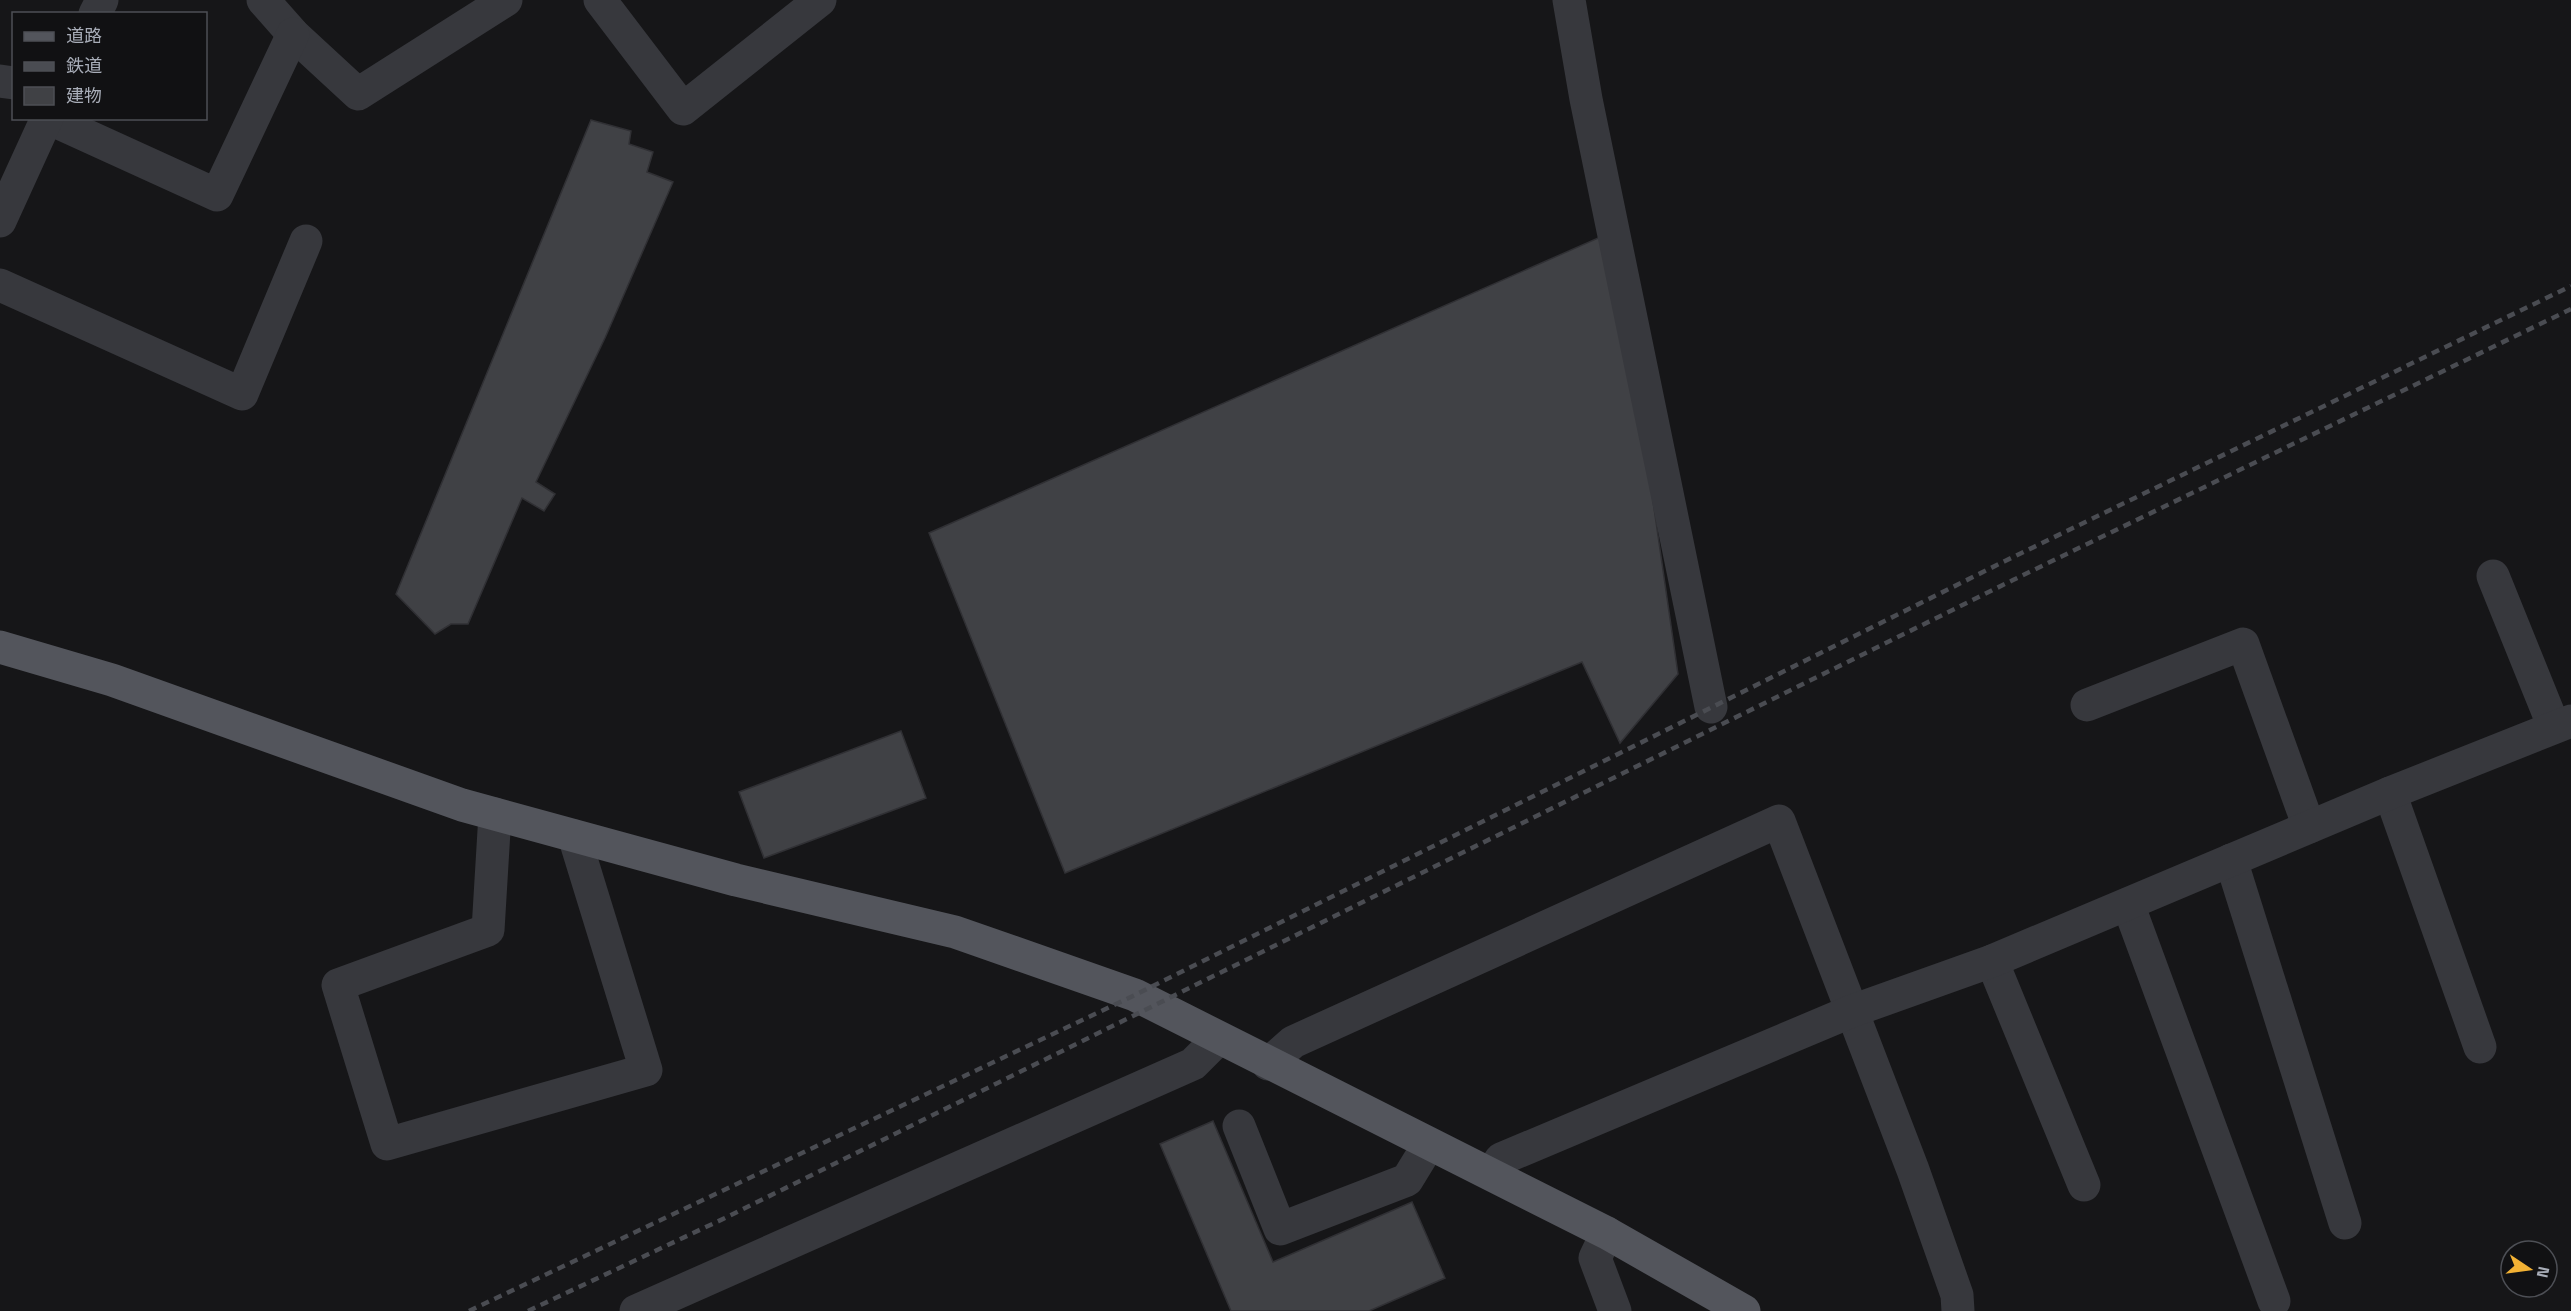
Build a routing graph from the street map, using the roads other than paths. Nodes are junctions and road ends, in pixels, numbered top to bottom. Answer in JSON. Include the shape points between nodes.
{"nodes":[{"id":1,"x":263,"y":0,"type":"edge"},
{"id":2,"x":506,"y":0,"type":"edge"},
{"id":3,"x":600,"y":0,"type":"edge"},
{"id":4,"x":820,"y":0,"type":"edge"},
{"id":5,"x":1569,"y":0,"type":"edge"},
{"id":6,"x":293,"y":34,"type":"junction"},
{"id":7,"x":46,"y":120,"type":"edge"},
{"id":8,"x":51,"y":120,"type":"edge"},
{"id":9,"x":0,"y":221,"type":"edge"},
{"id":10,"x":306,"y":241,"type":"dead end"},
{"id":11,"x":0,"y":285,"type":"edge"},
{"id":12,"x":2493,"y":576,"type":"dead end"},
{"id":13,"x":0,"y":647,"type":"edge"},
{"id":14,"x":2087,"y":705,"type":"dead end"},
{"id":15,"x":1711,"y":707,"type":"dead end"},
{"id":16,"x":2563,"y":724,"type":"edge"},
{"id":17,"x":2390,"y":793,"type":"junction"},
{"id":18,"x":495,"y":814,"type":"junction"},
{"id":19,"x":2309,"y":827,"type":"junction"},
{"id":20,"x":574,"y":836,"type":"junction"},
{"id":21,"x":2231,"y":860,"type":"junction"},
{"id":22,"x":2128,"y":904,"type":"junction"},
{"id":23,"x":1992,"y":961,"type":"junction"},
{"id":24,"x":1852,"y":1011,"type":"junction"},
{"id":25,"x":1218,"y":1039,"type":"junction"},
{"id":26,"x":2480,"y":1047,"type":"dead end"},
{"id":27,"x":1268,"y":1064,"type":"junction"},
{"id":28,"x":1239,"y":1126,"type":"dead end"},
{"id":29,"x":1429,"y":1143,"type":"junction"},
{"id":30,"x":1491,"y":1174,"type":"junction"},
{"id":31,"x":2084,"y":1185,"type":"dead end"},
{"id":32,"x":2345,"y":1223,"type":"dead end"},
{"id":33,"x":1607,"y":1233,"type":"junction"},
{"id":34,"x":684,"y":1300,"type":"edge"},
{"id":35,"x":2274,"y":1301,"type":"dead end"},
{"id":36,"x":636,"y":1311,"type":"edge"},
{"id":37,"x":1615,"y":1311,"type":"edge"},
{"id":38,"x":1744,"y":1311,"type":"edge"},
{"id":39,"x":1959,"y":1311,"type":"edge"}],
"edges":[{"from":1,"to":6,"type":"street"},
{"from":2,"to":6,"type":"street","via":[[357,94]]},
{"from":3,"to":4,"type":"street","via":[[683,109]]},
{"from":5,"to":15,"type":"street"},
{"from":6,"to":8,"type":"street","via":[[217,195]]},
{"from":7,"to":9,"type":"street"},
{"from":10,"to":11,"type":"street","via":[[242,394]]},
{"from":12,"to":16,"type":"street"},
{"from":13,"to":18,"type":"main road","via":[[112,680]]},
{"from":14,"to":19,"type":"street","via":[[2243,644]]},
{"from":16,"to":17,"type":"street"},
{"from":17,"to":19,"type":"street"},
{"from":17,"to":26,"type":"street"},
{"from":18,"to":20,"type":"main road"},
{"from":18,"to":20,"type":"street","via":[[488,930],[338,985],[387,1144],[646,1070]]},
{"from":19,"to":21,"type":"street"},
{"from":20,"to":25,"type":"main road","via":[[736,880],[955,932],[1135,995]]},
{"from":21,"to":22,"type":"street"},
{"from":21,"to":32,"type":"street"},
{"from":22,"to":23,"type":"street"},
{"from":22,"to":35,"type":"street"},
{"from":23,"to":24,"type":"street"},
{"from":23,"to":31,"type":"street"},
{"from":24,"to":27,"type":"street","via":[[1779,821],[1293,1042]]},
{"from":24,"to":30,"type":"street","via":[[1501,1160]]},
{"from":24,"to":39,"type":"street","via":[[1917,1180]]},
{"from":25,"to":27,"type":"main road"},
{"from":25,"to":34,"type":"street","via":[[1193,1064]]},
{"from":27,"to":29,"type":"main road"},
{"from":28,"to":29,"type":"street","via":[[1280,1229],[1407,1180]]},
{"from":29,"to":30,"type":"main road"},
{"from":30,"to":33,"type":"main road"},
{"from":33,"to":37,"type":"street","via":[[1595,1258]]},
{"from":33,"to":38,"type":"main road"},
{"from":34,"to":36,"type":"street"}]}
